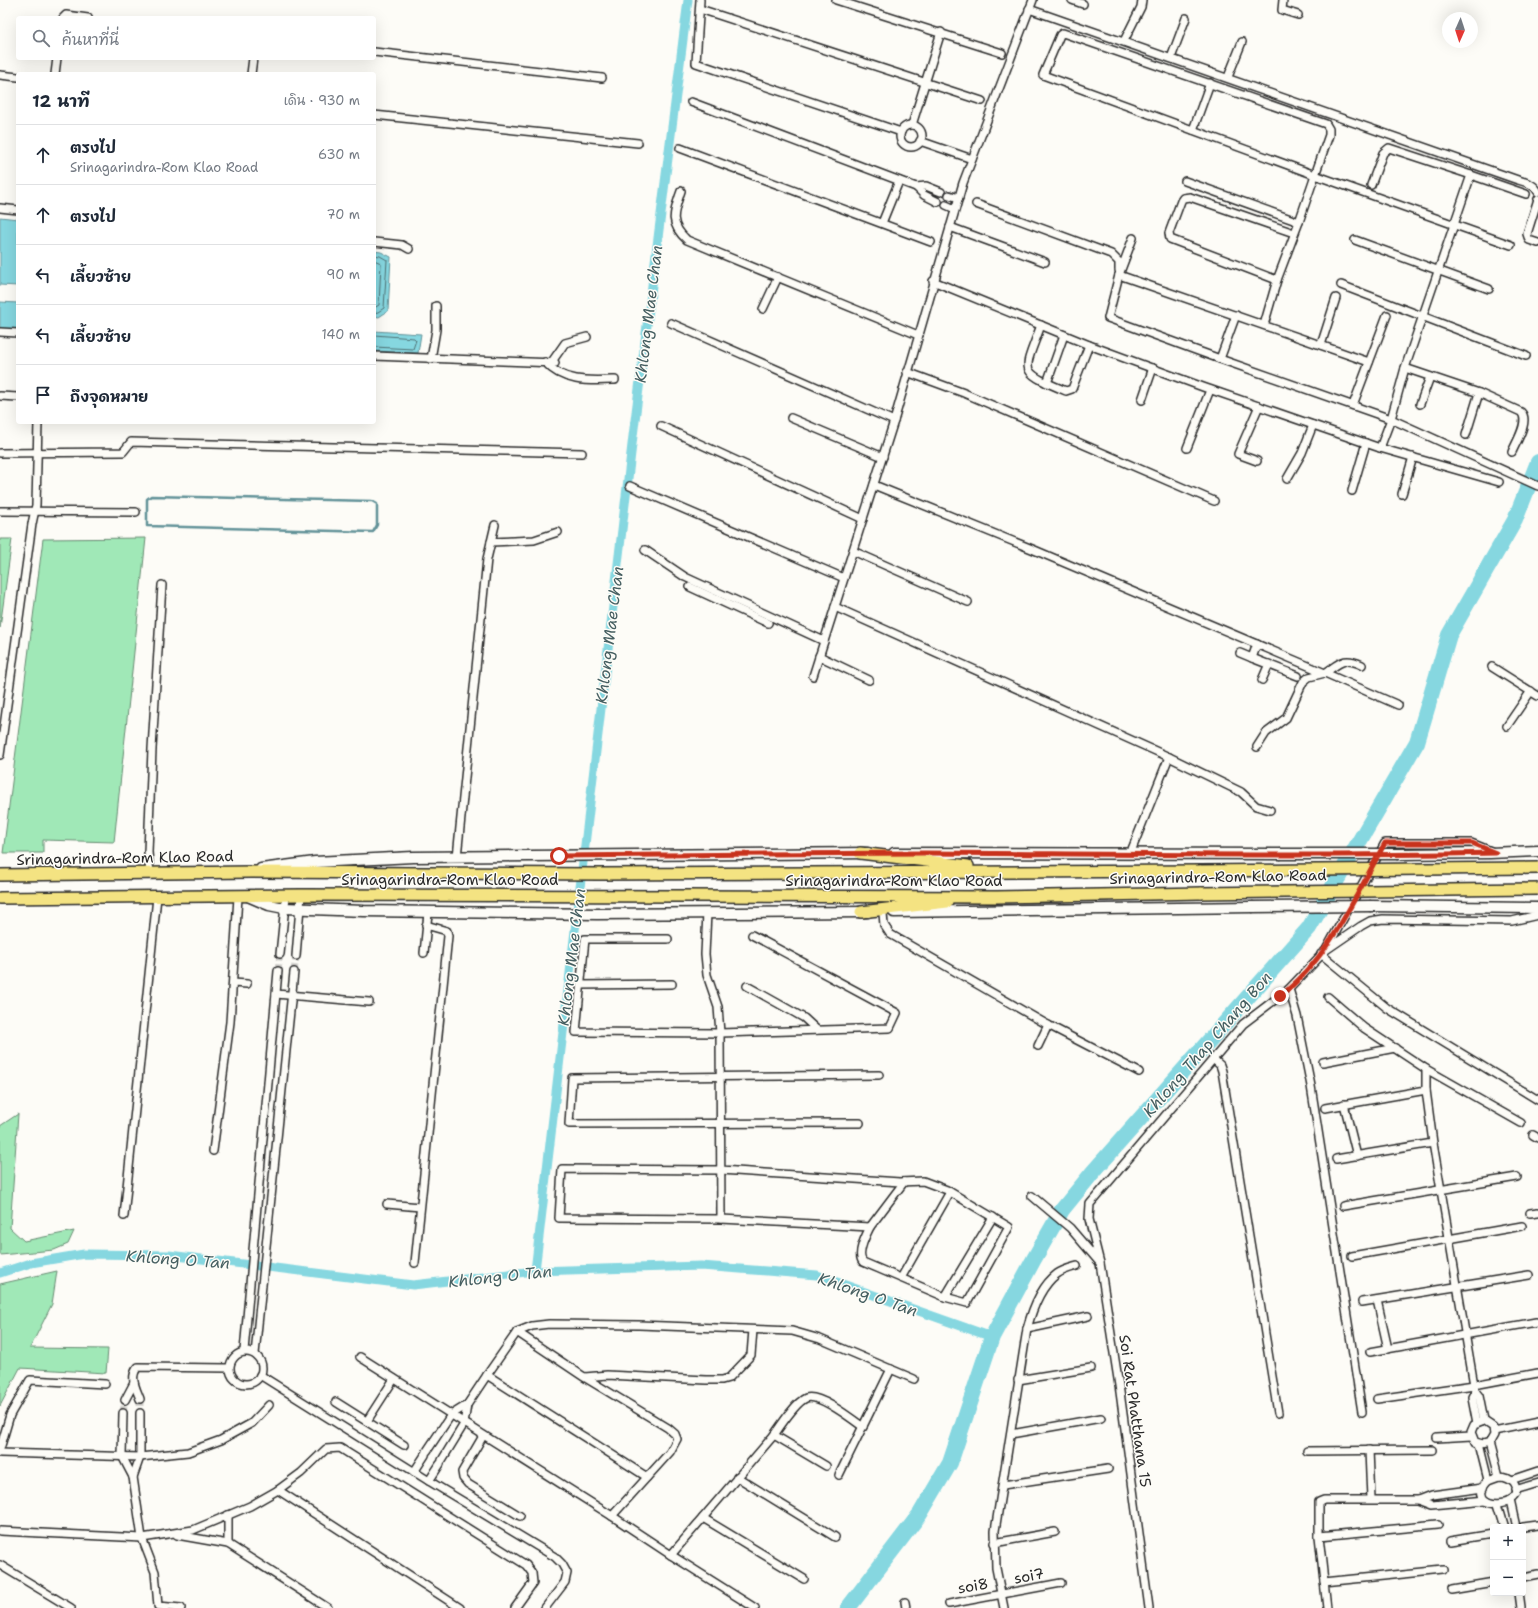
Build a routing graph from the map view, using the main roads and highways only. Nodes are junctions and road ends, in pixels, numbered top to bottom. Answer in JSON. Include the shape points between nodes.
{"nodes":[{"id":1,"x":1538,"y":851,"type":"edge"},
{"id":2,"x":860,"y":853,"type":"junction"},
{"id":3,"x":1538,"y":868,"type":"edge"},
{"id":4,"x":251,"y":872,"type":"junction"},
{"id":5,"x":1014,"y":872,"type":"junction"},
{"id":6,"x":0,"y":874,"type":"edge"},
{"id":7,"x":1538,"y":889,"type":"edge"},
{"id":8,"x":250,"y":897,"type":"junction"},
{"id":9,"x":997,"y":897,"type":"junction"},
{"id":10,"x":0,"y":898,"type":"edge"},
{"id":11,"x":1538,"y":908,"type":"edge"},
{"id":12,"x":861,"y":912,"type":"junction"}],
"edges":[{"from":1,"to":2,"type":"main road","name":"Srinagarindra-Rom Klao Road","bridge":true,"via":[[1399,854]]},
{"from":2,"to":4,"type":"main road","name":"Srinagarindra-Rom Klao Road","via":[[457,856],[315,862]]},
{"from":2,"to":5,"type":"main road"},
{"from":3,"to":5,"type":"main road","name":"Srinagarindra-Rom Klao Road","bridge":true},
{"from":4,"to":5,"type":"main road","name":"Srinagarindra-Rom Klao Road"},
{"from":4,"to":6,"type":"main road","name":"Srinagarindra-Rom Klao Road"},
{"from":7,"to":9,"type":"main road","name":"Srinagarindra-Rom Klao Road","bridge":true},
{"from":8,"to":9,"type":"main road","name":"Srinagarindra-Rom Klao Road"},
{"from":8,"to":10,"type":"main road","name":"Srinagarindra-Rom Klao Road"},
{"from":8,"to":12,"type":"main road","name":"Srinagarindra-Rom Klao Road","via":[[284,908],[428,913]]},
{"from":9,"to":12,"type":"main road"},
{"from":11,"to":12,"type":"main road","name":"Srinagarindra-Rom Klao Road","bridge":true,"via":[[1371,906]]}]}
